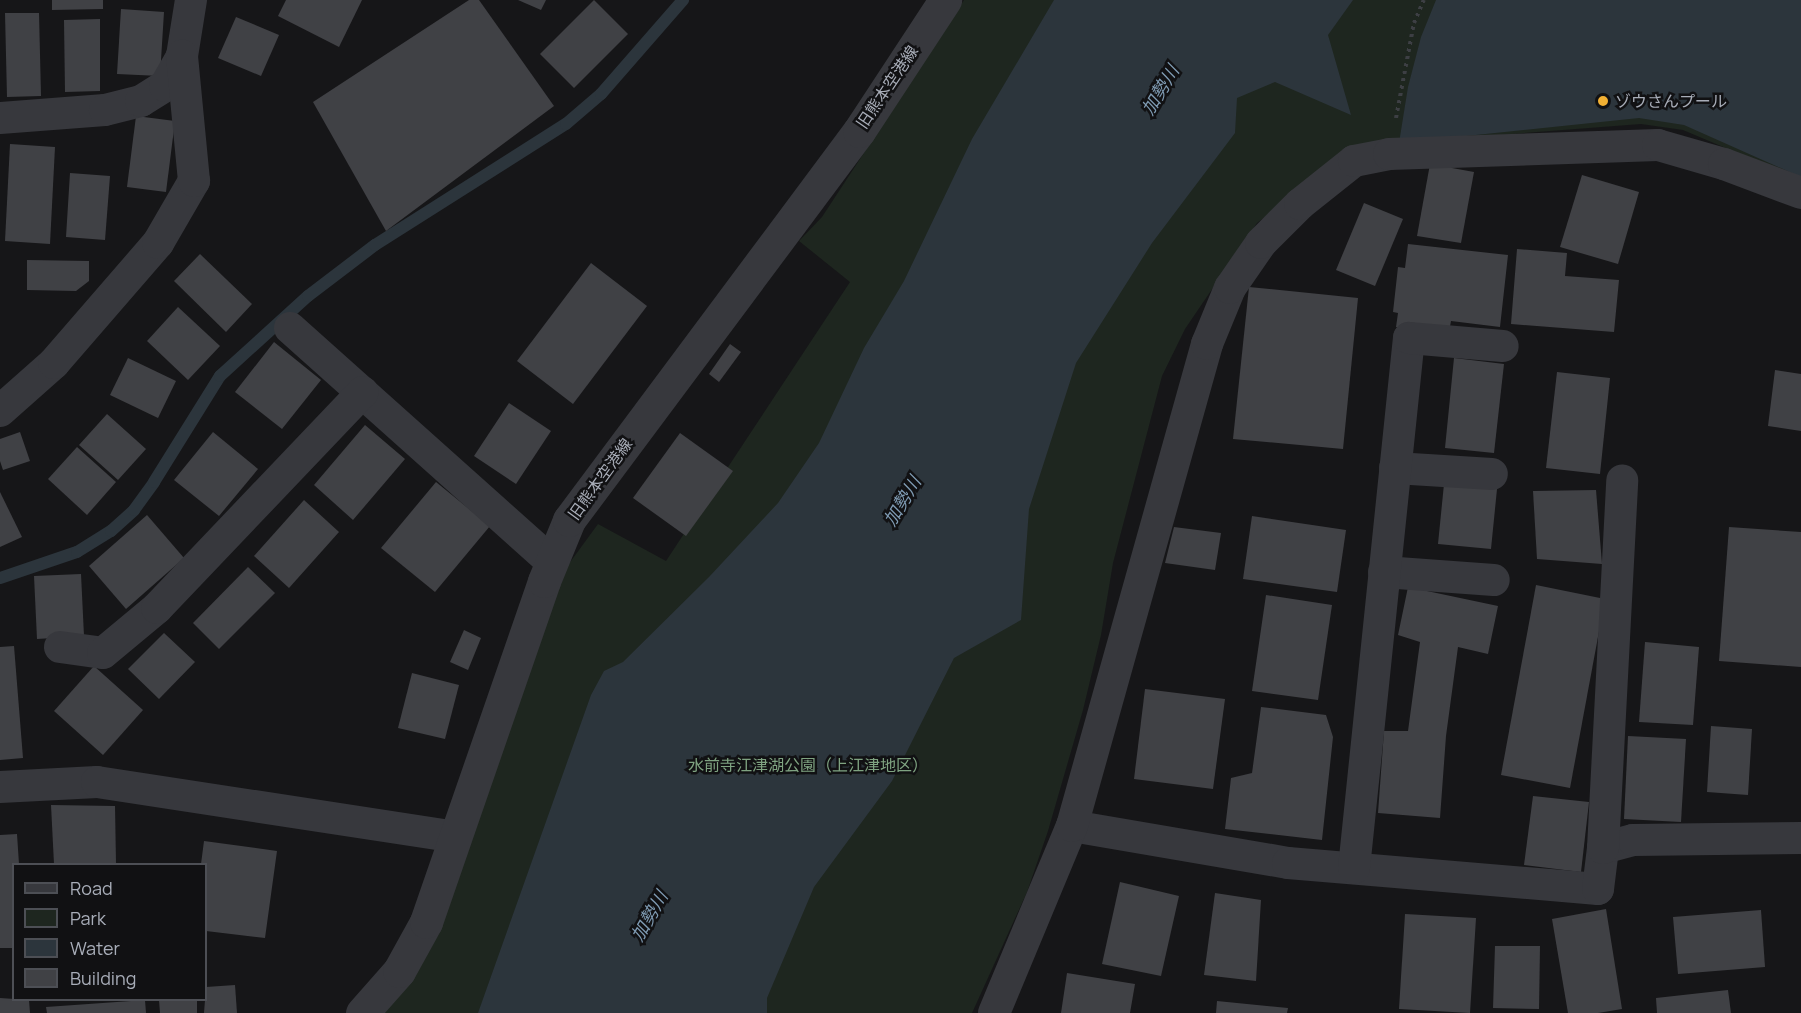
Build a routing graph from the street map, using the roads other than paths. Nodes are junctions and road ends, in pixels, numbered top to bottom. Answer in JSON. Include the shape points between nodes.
{"nodes":[{"id":1,"x":191,"y":0,"type":"edge"},
{"id":2,"x":945,"y":0,"type":"edge"},
{"id":3,"x":182,"y":56,"type":"junction"},
{"id":4,"x":0,"y":118,"type":"edge"},
{"id":5,"x":1801,"y":193,"type":"edge"},
{"id":6,"x":290,"y":328,"type":"dead end"},
{"id":7,"x":1503,"y":346,"type":"dead end"},
{"id":8,"x":363,"y":392,"type":"junction"},
{"id":9,"x":5,"y":396,"type":"edge"},
{"id":10,"x":1395,"y":468,"type":"junction"},
{"id":11,"x":1492,"y":474,"type":"dead end"},
{"id":12,"x":1622,"y":480,"type":"dead end"},
{"id":13,"x":552,"y":562,"type":"junction"},
{"id":14,"x":1384,"y":572,"type":"junction"},
{"id":15,"x":1494,"y":580,"type":"dead end"},
{"id":16,"x":60,"y":647,"type":"dead end"},
{"id":17,"x":0,"y":787,"type":"edge"},
{"id":18,"x":1072,"y":826,"type":"junction"},
{"id":19,"x":455,"y":837,"type":"junction"},
{"id":20,"x":1801,"y":838,"type":"edge"},
{"id":21,"x":1603,"y":848,"type":"junction"},
{"id":22,"x":1354,"y":868,"type":"junction"},
{"id":23,"x":362,"y":1013,"type":"edge"},
{"id":24,"x":994,"y":1013,"type":"edge"}],
"edges":[{"from":1,"to":3,"type":"street"},
{"from":2,"to":13,"type":"street","name":"旧熊本空港線","via":[[859,130],[569,520]]},
{"from":3,"to":4,"type":"street","via":[[165,86],[141,101],[105,110]]},
{"from":3,"to":9,"type":"street","via":[[194,181],[158,243],[54,363]]},
{"from":5,"to":18,"type":"street","via":[[1724,164],[1658,146],[1389,154],[1354,161],[1300,204],[1261,243],[1230,288],[1207,344]]},
{"from":6,"to":8,"type":"street"},
{"from":7,"to":10,"type":"street","via":[[1409,338]]},
{"from":8,"to":13,"type":"street"},
{"from":8,"to":16,"type":"street","via":[[148,615],[104,653]]},
{"from":10,"to":11,"type":"street"},
{"from":10,"to":14,"type":"street"},
{"from":12,"to":21,"type":"street"},
{"from":13,"to":19,"type":"street","name":"旧熊本空港線"},
{"from":14,"to":15,"type":"street"},
{"from":14,"to":22,"type":"street"},
{"from":17,"to":19,"type":"street","via":[[97,782]]},
{"from":18,"to":22,"type":"street","via":[[1288,862]]},
{"from":18,"to":24,"type":"street"},
{"from":19,"to":23,"type":"street","name":"旧熊本空港線","via":[[426,922],[399,971]]},
{"from":20,"to":21,"type":"street","via":[[1634,840]]},
{"from":21,"to":22,"type":"street","via":[[1599,889]]}]}
